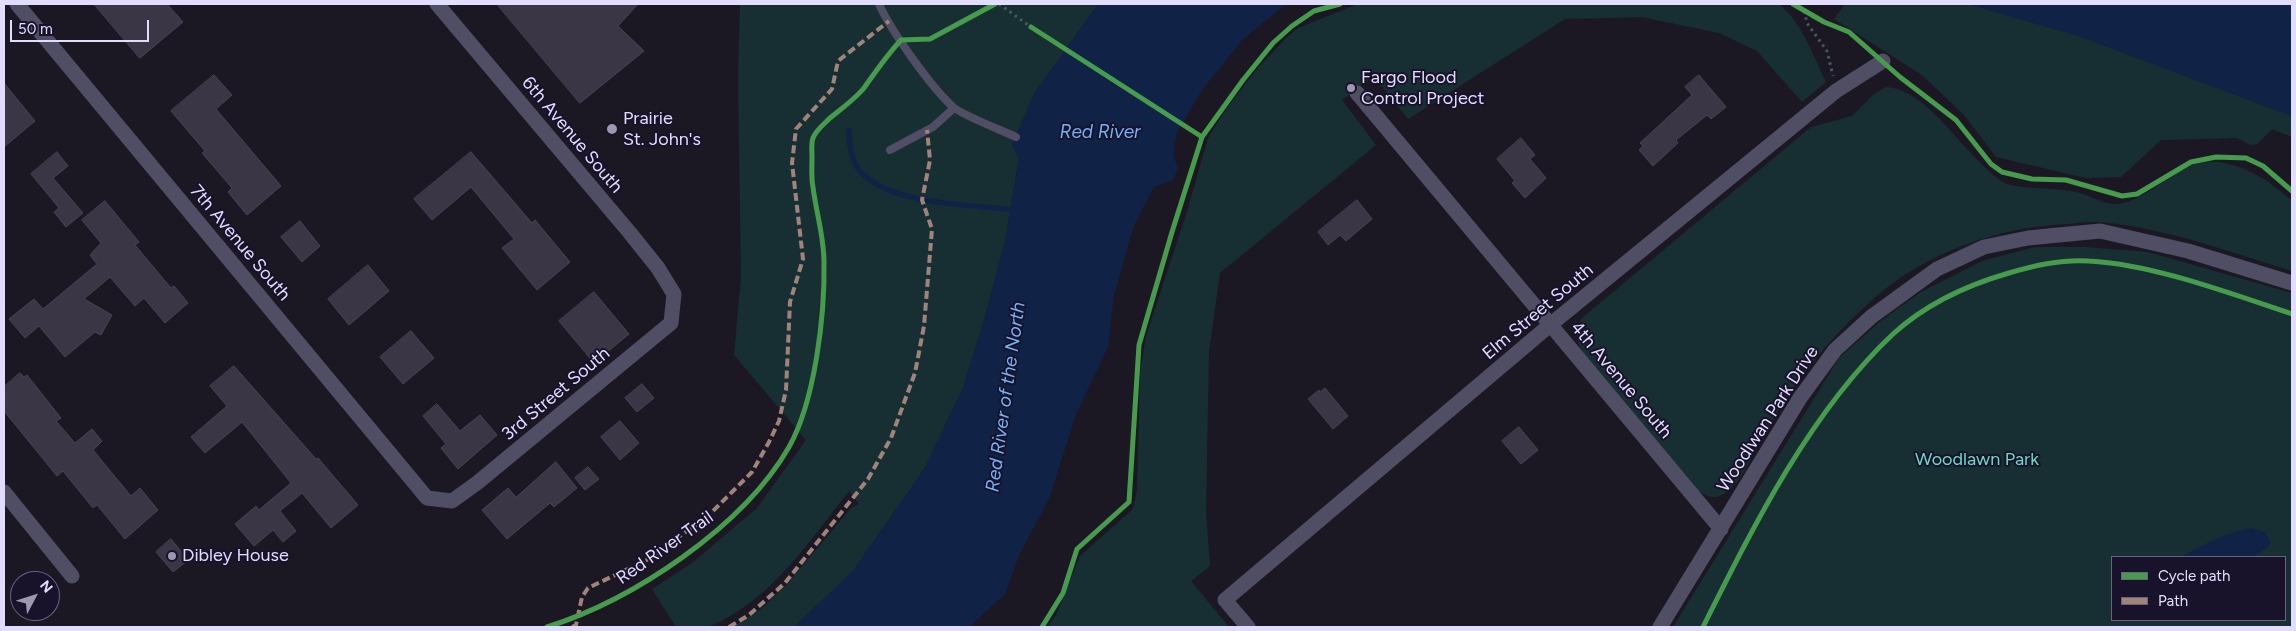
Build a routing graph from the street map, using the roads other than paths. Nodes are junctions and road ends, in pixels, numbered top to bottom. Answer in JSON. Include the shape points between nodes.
{"nodes":[{"id":1,"x":17,"y":4,"type":"edge"},
{"id":2,"x":437,"y":4,"type":"edge"},
{"id":3,"x":879,"y":4,"type":"edge"},
{"id":4,"x":1883,"y":61,"type":"dead end"},
{"id":5,"x":1357,"y":94,"type":"dead end"},
{"id":6,"x":954,"y":108,"type":"junction"},
{"id":7,"x":1016,"y":137,"type":"dead end"},
{"id":8,"x":890,"y":150,"type":"dead end"},
{"id":9,"x":2292,"y":283,"type":"edge"},
{"id":10,"x":674,"y":294,"type":"joint"},
{"id":11,"x":1550,"y":325,"type":"junction"},
{"id":12,"x":4,"y":492,"type":"edge"},
{"id":13,"x":438,"y":499,"type":"joint"},
{"id":14,"x":1721,"y":529,"type":"junction"},
{"id":15,"x":72,"y":576,"type":"dead end"},
{"id":16,"x":1248,"y":627,"type":"edge"},
{"id":17,"x":1660,"y":627,"type":"edge"}],
"edges":[{"from":1,"to":13,"type":"street","name":"7th Avenue South","via":[[428,498]]},
{"from":2,"to":10,"type":"street","name":"6th Avenue South","via":[[653,261]]},
{"from":3,"to":6,"type":"lane","via":[[900,40]]},
{"from":4,"to":11,"type":"street","name":"Elm Street South","via":[[1836,91]]},
{"from":5,"to":11,"type":"street","name":"4th Avenue South"},
{"from":6,"to":7,"type":"lane"},
{"from":6,"to":8,"type":"lane","via":[[933,126]]},
{"from":9,"to":14,"type":"street","name":"Woodlwan Park Drive","via":[[2188,251],[2100,232],[2028,238],[1984,248],[1930,274],[1835,350],[1800,398]]},
{"from":10,"to":13,"type":"street","name":"3rd Street South","via":[[671,323],[478,483],[452,500]]},
{"from":11,"to":14,"type":"street","name":"4th Avenue South"},
{"from":11,"to":16,"type":"street","name":"Elm Street South","via":[[1225,600]]},
{"from":12,"to":15,"type":"street"},
{"from":14,"to":17,"type":"street","name":"Woodlwan Park Drive"}]}
